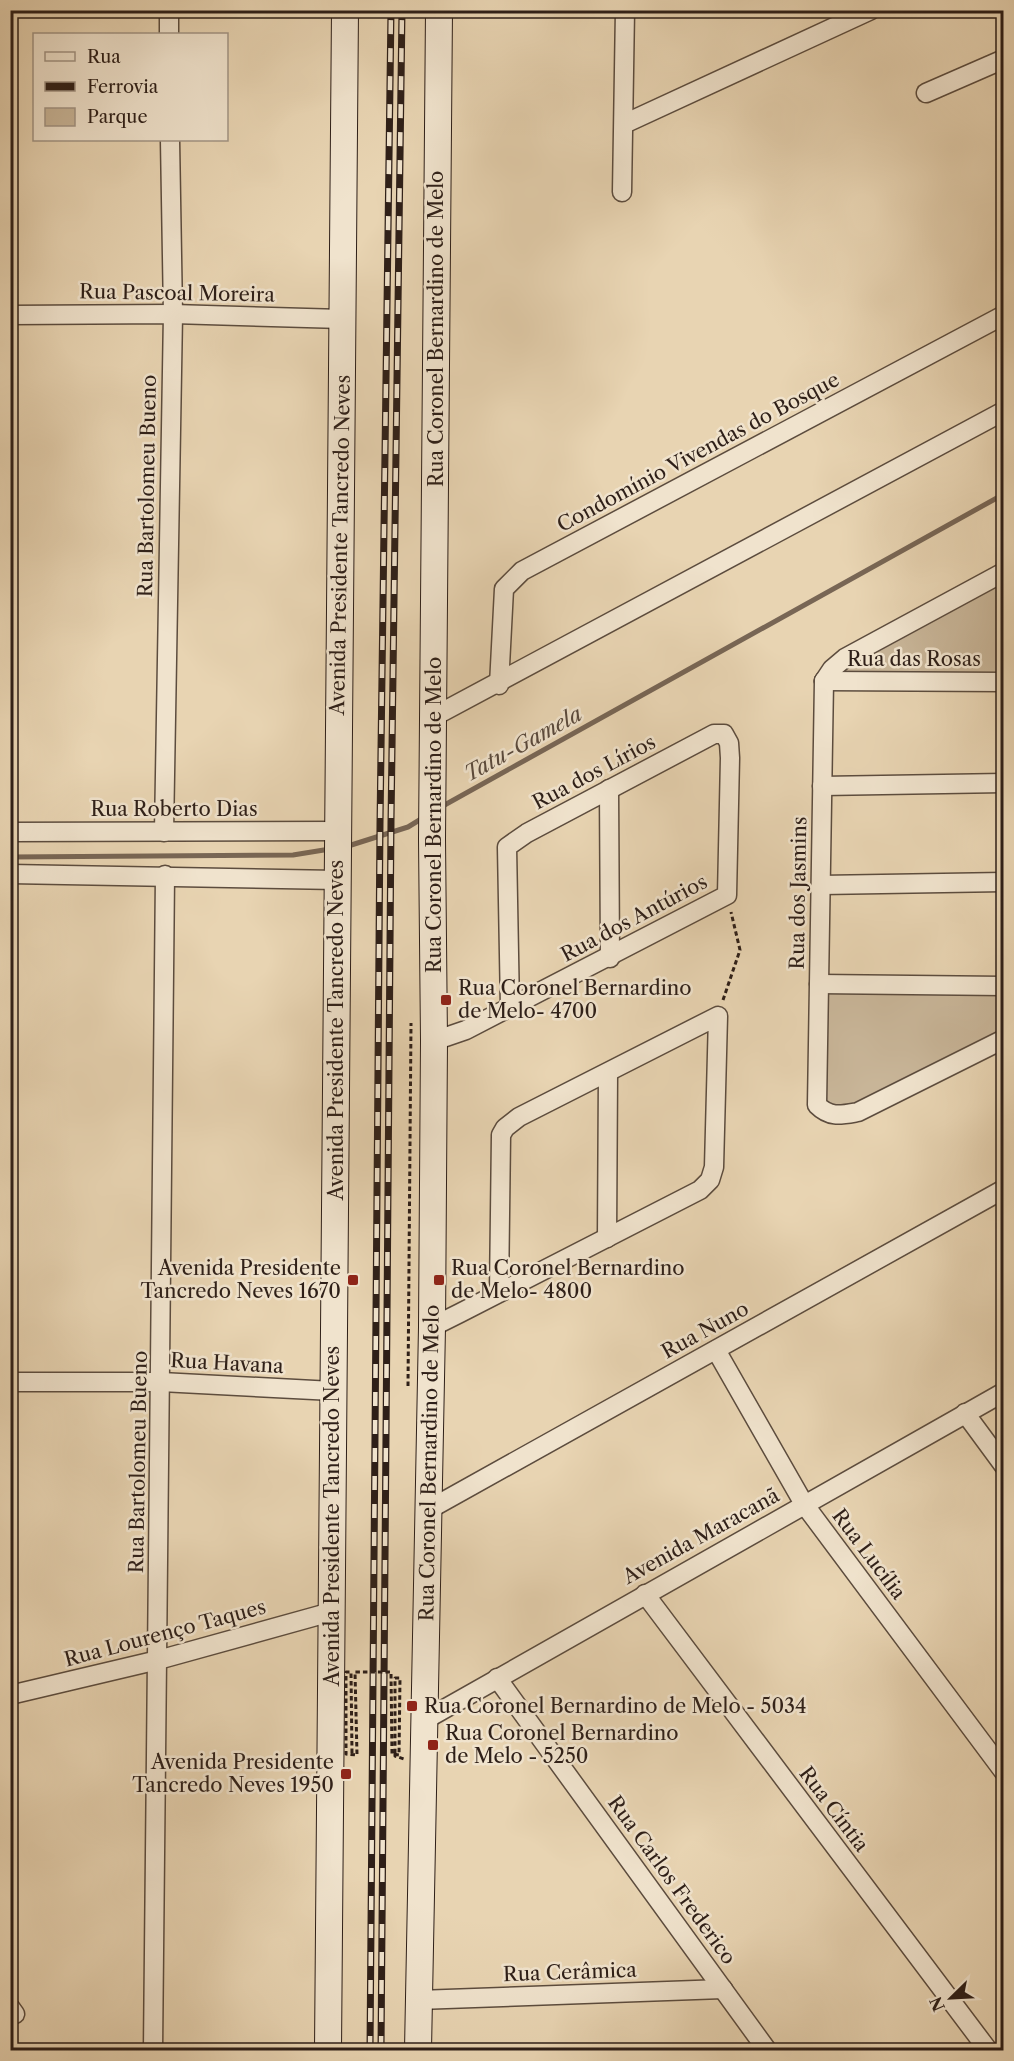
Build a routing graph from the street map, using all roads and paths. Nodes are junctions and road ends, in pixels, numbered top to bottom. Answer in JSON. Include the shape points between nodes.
{"nodes":[{"id":1,"x":169,"y":10,"type":"edge"},
{"id":2,"x":345,"y":10,"type":"edge"},
{"id":3,"x":439,"y":10,"type":"edge"},
{"id":4,"x":625,"y":10,"type":"edge"},
{"id":5,"x":871,"y":10,"type":"edge"},
{"id":6,"x":169,"y":33,"type":"edge"},
{"id":7,"x":1004,"y":59,"type":"edge"},
{"id":8,"x":926,"y":93,"type":"dead end"},
{"id":9,"x":624,"y":124,"type":"junction"},
{"id":10,"x":170,"y":141,"type":"edge"},
{"id":11,"x":622,"y":192,"type":"dead end"},
{"id":12,"x":173,"y":314,"type":"junction"},
{"id":13,"x":10,"y":315,"type":"edge"},
{"id":14,"x":1004,"y":315,"type":"edge"},
{"id":15,"x":342,"y":319,"type":"junction"},
{"id":16,"x":1004,"y":411,"type":"edge"},
{"id":17,"x":1004,"y":572,"type":"edge"},
{"id":18,"x":824,"y":681,"type":"junction"},
{"id":19,"x":1004,"y":682,"type":"edge"},
{"id":20,"x":499,"y":685,"type":"junction"},
{"id":21,"x":433,"y":717,"type":"junction"},
{"id":22,"x":1004,"y":783,"type":"edge"},
{"id":23,"x":822,"y":786,"type":"junction"},
{"id":24,"x":609,"y":789,"type":"junction"},
{"id":25,"x":10,"y":832,"type":"edge"},
{"id":26,"x":164,"y":832,"type":"junction"},
{"id":27,"x":338,"y":835,"type":"junction"},
{"id":28,"x":10,"y":874,"type":"edge"},
{"id":29,"x":165,"y":875,"type":"junction"},
{"id":30,"x":337,"y":877,"type":"junction"},
{"id":31,"x":1004,"y":882,"type":"edge"},
{"id":32,"x":820,"y":885,"type":"junction"},
{"id":33,"x":727,"y":895,"type":"junction"},
{"id":34,"x":610,"y":958,"type":"junction"},
{"id":35,"x":819,"y":984,"type":"junction"},
{"id":36,"x":1004,"y":986,"type":"edge"},
{"id":37,"x":510,"y":1008,"type":"junction"},
{"id":38,"x":718,"y":1016,"type":"junction"},
{"id":39,"x":1004,"y":1039,"type":"edge"},
{"id":40,"x":434,"y":1041,"type":"junction"},
{"id":41,"x":608,"y":1073,"type":"junction"},
{"id":42,"x":1004,"y":1189,"type":"edge"},
{"id":43,"x":607,"y":1238,"type":"junction"},
{"id":44,"x":500,"y":1293,"type":"junction"},
{"id":45,"x":432,"y":1327,"type":"junction"},
{"id":46,"x":716,"y":1350,"type":"junction"},
{"id":47,"x":10,"y":1382,"type":"edge"},
{"id":48,"x":161,"y":1382,"type":"junction"},
{"id":49,"x":333,"y":1391,"type":"junction"},
{"id":50,"x":1004,"y":1392,"type":"edge"},
{"id":51,"x":965,"y":1413,"type":"junction"},
{"id":52,"x":1004,"y":1466,"type":"edge"},
{"id":53,"x":804,"y":1504,"type":"junction"},
{"id":54,"x":428,"y":1510,"type":"junction"},
{"id":55,"x":645,"y":1594,"type":"junction"},
{"id":56,"x":332,"y":1612,"type":"junction"},
{"id":57,"x":158,"y":1660,"type":"junction"},
{"id":58,"x":497,"y":1678,"type":"junction"},
{"id":59,"x":10,"y":1695,"type":"edge"},
{"id":60,"x":423,"y":1721,"type":"junction"},
{"id":61,"x":352,"y":1754,"type":"dead end"},
{"id":62,"x":395,"y":1756,"type":"dead end"},
{"id":63,"x":1004,"y":1772,"type":"edge"},
{"id":64,"x":723,"y":1989,"type":"junction"},
{"id":65,"x":418,"y":2000,"type":"junction"},
{"id":66,"x":153,"y":2050,"type":"edge"},
{"id":67,"x":328,"y":2050,"type":"edge"},
{"id":68,"x":418,"y":2050,"type":"edge"},
{"id":69,"x":767,"y":2050,"type":"edge"},
{"id":70,"x":988,"y":2050,"type":"edge"}],
"edges":[{"from":1,"to":6,"type":"street"},
{"from":2,"to":15,"type":"main road","name":"Avenida Presidente Tancredo Neves"},
{"from":3,"to":21,"type":"main road","name":"Rua Coronel Bernardino de Melo"},
{"from":4,"to":9,"type":"street"},
{"from":5,"to":9,"type":"street"},
{"from":7,"to":8,"type":"street"},
{"from":9,"to":11,"type":"street"},
{"from":10,"to":12,"type":"street","name":"Rua Bartolomeu Bueno"},
{"from":12,"to":13,"type":"street","name":"Rua Pascoal Moreira"},
{"from":12,"to":15,"type":"street","name":"Rua Pascoal Moreira"},
{"from":12,"to":26,"type":"street","name":"Rua Bartolomeu Bueno"},
{"from":14,"to":20,"type":"street","name":"Condomínio Vivendas do Bosque","via":[[522,571],[504,589]]},
{"from":15,"to":27,"type":"main road","name":"Avenida Presidente Tancredo Neves"},
{"from":16,"to":20,"type":"street"},
{"from":17,"to":18,"type":"street","via":[[845,658]]},
{"from":18,"to":19,"type":"street","name":"Rua das Rosas"},
{"from":18,"to":23,"type":"street","name":"Rua dos Jasmins"},
{"from":20,"to":21,"type":"street"},
{"from":21,"to":40,"type":"main road","name":"Rua Coronel Bernardino de Melo"},
{"from":22,"to":23,"type":"street"},
{"from":23,"to":32,"type":"street","name":"Rua dos Jasmins"},
{"from":24,"to":33,"type":"street","name":"Rua dos Lírios","via":[[714,734],[724,734],[729,743]]},
{"from":24,"to":34,"type":"street"},
{"from":24,"to":37,"type":"street","name":"Rua dos Lírios","via":[[507,847]]},
{"from":25,"to":26,"type":"street","name":"Rua Roberto Dias"},
{"from":26,"to":27,"type":"street","name":"Rua Roberto Dias"},
{"from":27,"to":30,"type":"main road","name":"Avenida Presidente Tancredo Neves"},
{"from":28,"to":29,"type":"street"},
{"from":29,"to":30,"type":"street"},
{"from":29,"to":48,"type":"street","name":"Rua Bartolomeu Bueno"},
{"from":30,"to":49,"type":"main road","name":"Avenida Presidente Tancredo Neves"},
{"from":31,"to":32,"type":"street"},
{"from":32,"to":35,"type":"street","name":"Rua dos Jasmins"},
{"from":33,"to":34,"type":"street","name":"Rua dos Antúrios"},
{"from":33,"to":38,"type":"path","via":[[740,950]]},
{"from":34,"to":37,"type":"street","name":"Rua dos Antúrios"},
{"from":35,"to":36,"type":"street"},
{"from":35,"to":39,"type":"street","name":"Rua dos Jasmins","via":[[816,1105],[826,1114],[858,1112]]},
{"from":37,"to":40,"type":"street","name":"Rua dos Antúrios"},
{"from":38,"to":41,"type":"street"},
{"from":38,"to":43,"type":"street","via":[[714,1167],[710,1180],[700,1190]]},
{"from":40,"to":45,"type":"main road","name":"Rua Coronel Bernardino de Melo"},
{"from":41,"to":43,"type":"street"},
{"from":41,"to":44,"type":"street","via":[[519,1117],[501,1135]]},
{"from":42,"to":46,"type":"street","name":"Rua Nuno"},
{"from":43,"to":44,"type":"street"},
{"from":44,"to":45,"type":"street"},
{"from":45,"to":54,"type":"main road","name":"Rua Coronel Bernardino de Melo"},
{"from":46,"to":53,"type":"street","name":"Rua Lucília"},
{"from":46,"to":54,"type":"street","name":"Rua Nuno"},
{"from":47,"to":48,"type":"street","name":"Rua Havana"},
{"from":48,"to":49,"type":"street","name":"Rua Havana"},
{"from":48,"to":57,"type":"street","name":"Rua Bartolomeu Bueno"},
{"from":49,"to":56,"type":"main road","name":"Avenida Presidente Tancredo Neves"},
{"from":50,"to":51,"type":"street","name":"Avenida Maracanã"},
{"from":51,"to":52,"type":"street"},
{"from":51,"to":53,"type":"street","name":"Avenida Maracanã"},
{"from":53,"to":55,"type":"street","name":"Avenida Maracanã"},
{"from":53,"to":63,"type":"street","name":"Rua Lucília"},
{"from":54,"to":60,"type":"main road","name":"Rua Coronel Bernardino de Melo"},
{"from":55,"to":58,"type":"street","name":"Avenida Maracanã"},
{"from":55,"to":70,"type":"street","name":"Rua Cíntia"},
{"from":56,"to":57,"type":"street","name":"Rua Lourenço Taques"},
{"from":56,"to":67,"type":"main road","name":"Avenida Presidente Tancredo Neves"},
{"from":57,"to":59,"type":"street","name":"Rua Lourenço Taques"},
{"from":57,"to":66,"type":"street","name":"Rua Bartolomeu Bueno"},
{"from":58,"to":60,"type":"street","name":"Avenida Maracanã"},
{"from":58,"to":64,"type":"street","name":"Rua Carlos Frederico"},
{"from":60,"to":65,"type":"main road","name":"Rua Coronel Bernardino de Melo"},
{"from":61,"to":62,"type":"path","bridge":true,"via":[[351,1672],[345,1672],[346,1754],[357,1755],[355,1672],[391,1672],[392,1754],[399,1755],[400,1678],[395,1678],[395,1753]]},
{"from":64,"to":65,"type":"street","name":"Rua Cerâmica"},
{"from":64,"to":69,"type":"street","name":"Rua Carlos Frederico"},
{"from":65,"to":68,"type":"main road","name":"Rua Coronel Bernardino de Melo"}]}
